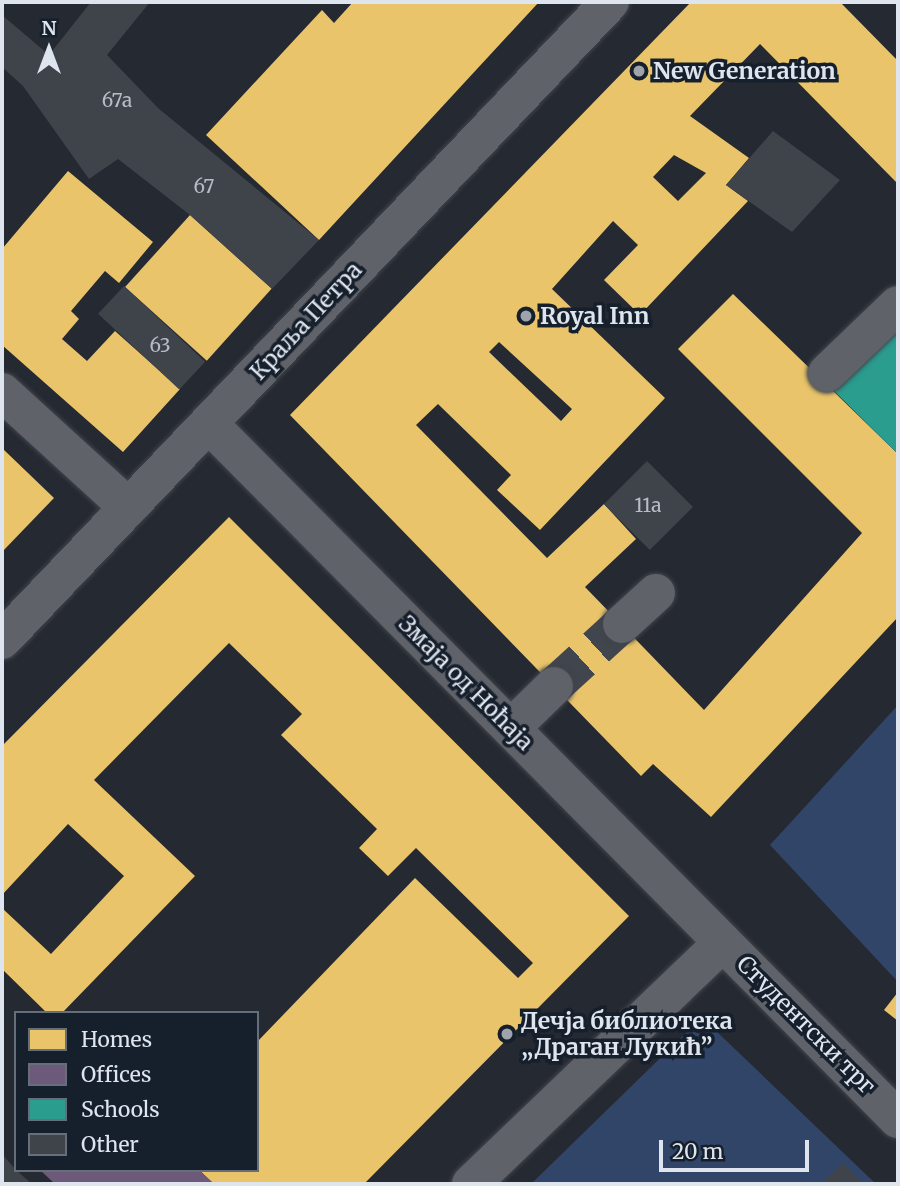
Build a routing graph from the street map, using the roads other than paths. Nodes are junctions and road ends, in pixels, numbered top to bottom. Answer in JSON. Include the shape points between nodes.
{"nodes":[{"id":1,"x":610,"y":2,"type":"edge"},
{"id":2,"x":898,"y":305,"type":"edge"},
{"id":3,"x":827,"y":373,"type":"dead end"},
{"id":4,"x":2,"y":392,"type":"edge"},
{"id":5,"x":209,"y":424,"type":"junction"},
{"id":6,"x":128,"y":507,"type":"junction"},
{"id":7,"x":656,"y":593,"type":"dead end"},
{"id":8,"x":622,"y":624,"type":"tunnel mouth"},
{"id":9,"x":2,"y":640,"type":"edge"},
{"id":10,"x":554,"y":686,"type":"tunnel mouth"},
{"id":11,"x":511,"y":728,"type":"junction"},
{"id":12,"x":723,"y":942,"type":"junction"},
{"id":13,"x":898,"y":1119,"type":"edge"},
{"id":14,"x":471,"y":1184,"type":"edge"}],
"edges":[{"from":1,"to":5,"type":"street","name":"Краља Петра"},
{"from":2,"to":3,"type":"street"},
{"from":4,"to":6,"type":"street"},
{"from":5,"to":6,"type":"street","name":"Краља Петра"},
{"from":5,"to":11,"type":"street","name":"Змаја од Ноћаја"},
{"from":6,"to":9,"type":"street","name":"Краља Петра"},
{"from":7,"to":8,"type":"street"},
{"from":10,"to":11,"type":"street"},
{"from":11,"to":12,"type":"street","name":"Змаја од Ноћаја"},
{"from":12,"to":13,"type":"street","name":"Студентски трг"},
{"from":12,"to":14,"type":"street","name":"Студентски трг"}]}
